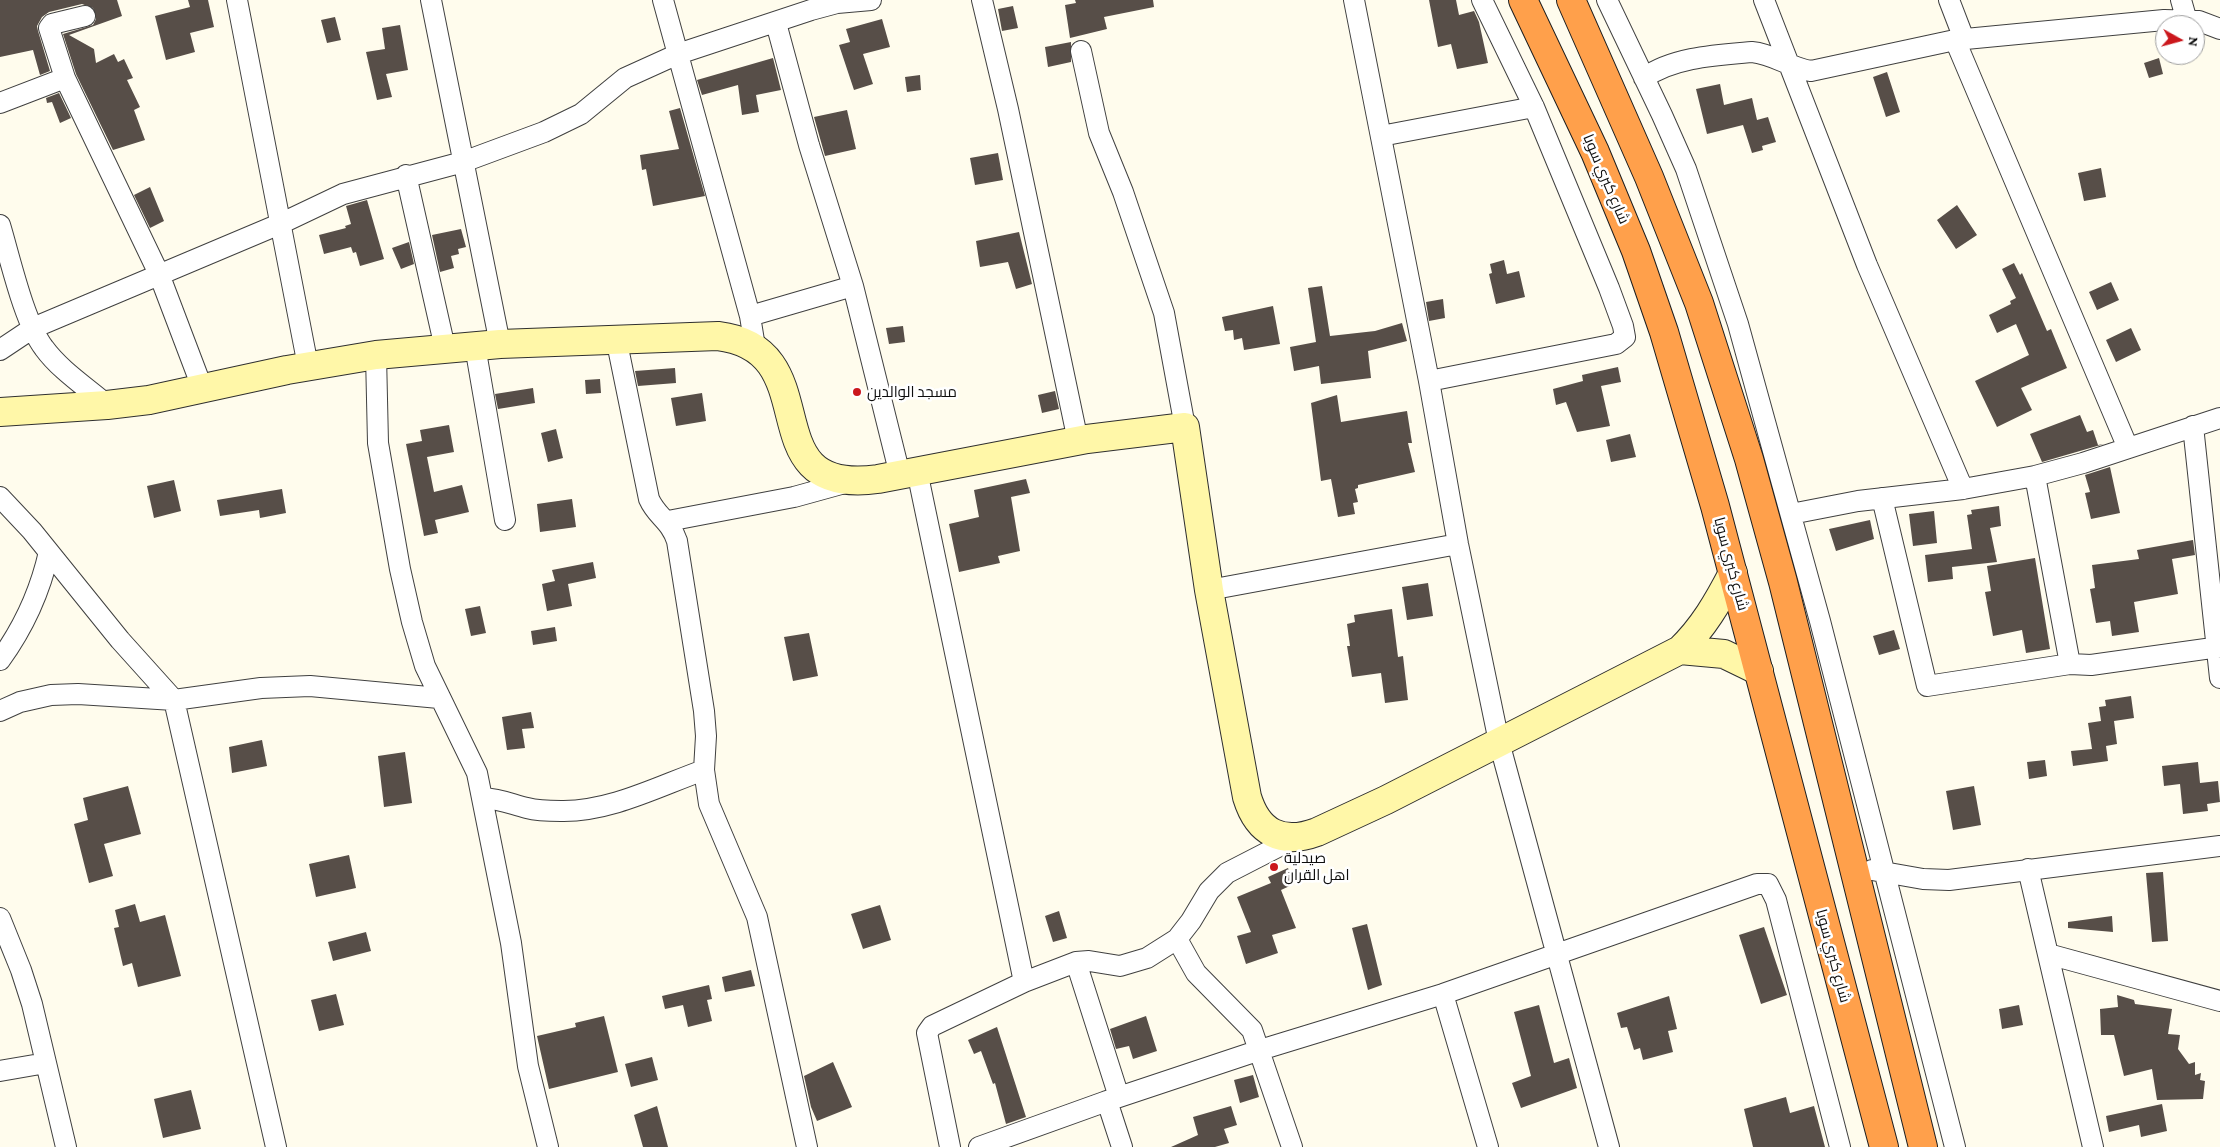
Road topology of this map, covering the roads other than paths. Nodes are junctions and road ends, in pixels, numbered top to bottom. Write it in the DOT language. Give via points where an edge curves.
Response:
graph roads {
  1 [pos="237,0"];
  2 [pos="431,0"];
  3 [pos="664,0"];
  4 [pos="868,0"];
  5 [pos="982,0"];
  6 [pos="1354,0"];
  7 [pos="1482,0"];
  8 [pos="1523,0"];
  9 [pos="1571,0"];
  10 [pos="1607,0"];
  11 [pos="1619,0"];
  12 [pos="1764,0"];
  13 [pos="1949,0"];
  14 [pos="2181,0"];
  15 [pos="2185,15"];
  16 [pos="85,16"];
  17 [pos="2155,21"];
  18 [pos="776,22"];
  19 [pos="1959,40"];
  20 [pos="1081,51"];
  21 [pos="678,54"];
  22 [pos="1791,66"];
  23 [pos="1602,68"];
  24 [pos="1648,75"];
  25 [pos="65,78"];
  26 [pos="1564,85"];
  27 [pos="0,103"];
  28 [pos="1534,107"];
  29 [pos="1381,136"];
  30 [pos="463,162"];
  31 [pos="406,176"];
  32 [pos="282,223"];
  33 [pos="0,225"];
  34 [pos="159,274"];
  35 [pos="853,286"];
  36 [pos="750,316"];
  37 [pos="33,328"];
  38 [pos="616,338"];
  39 [pos="488,345"];
  40 [pos="755,347"];
  41 [pos="445,348"];
  42 [pos="0,350"];
  43 [pos="376,355"];
  44 [pos="308,366"];
  45 [pos="1429,381"];
  46 [pos="203,390"];
  47 [pos="107,405"];
  48 [pos="0,412"];
  49 [pos="2220,418"];
  50 [pos="2193,426"];
  51 [pos="1185,427"];
  52 [pos="1078,441"];
  53 [pos="2128,448"];
  54 [pos="908,473"];
  55 [pos="2036,476"];
  56 [pos="852,481"];
  57 [pos="1963,489"];
  58 [pos="0,497"];
  59 [pos="1882,498"];
  60 [pos="1791,514"];
  61 [pos="506,520"];
  62 [pos="668,522"];
  63 [pos="1458,544"];
  64 [pos="49,552"];
  65 [pos="1733,573"];
  66 [pos="1209,590"];
  67 [pos="2218,648"];
  68 [pos="1680,650"];
  69 [pos="0,660"];
  70 [pos="2070,664"];
  71 [pos="1759,671"];
  72 [pos="2220,678"];
  73 [pos="439,698"];
  74 [pos="174,700"];
  75 [pos="0,711"];
  76 [pos="1499,742"];
  77 [pos="704,770"];
  78 [pos="483,798"];
  79 [pos="1296,837"];
  80 [pos="2220,846"];
  81 [pos="1854,866"];
  82 [pos="2028,870"];
  83 [pos="1884,873"];
  84 [pos="0,918"];
  85 [pos="1176,939"];
  86 [pos="1556,954"];
  87 [pos="2048,954"];
  88 [pos="1076,962"];
  89 [pos="1024,982"];
  90 [pos="1443,994"];
  91 [pos="2220,1001"];
  92 [pos="1260,1050"];
  93 [pos="46,1063"];
  94 [pos="0,1072"];
  95 [pos="1113,1099"];
  96 [pos="66,1147"];
  97 [pos="276,1147"];
  98 [pos="548,1147"];
  99 [pos="807,1147"];
  100 [pos="950,1147"];
  101 [pos="979,1147"];
  102 [pos="1122,1147"];
  103 [pos="1292,1147"];
  104 [pos="1488,1147"];
  105 [pos="1609,1147"];
  106 [pos="1840,1147"];
  107 [pos="1884,1147"];
  108 [pos="1923,1147"];
  109 [pos="1956,1147"];
  110 [pos="2093,1147"];
  1 -- 32 [label="street"];
  2 -- 30 [label="street"];
  3 -- 21 [label="street"];
  4 -- 18 [label="street" via="837,3"];
  5 -- 52 [label="street"];
  6 -- 29 [label="street"];
  7 -- 28 [label="street"];
  8 -- 26 [label="highway, شارع كبري سوبا"];
  9 -- 23 [label="highway"];
  10 -- 24 [label="street"];
  11 -- 24 [label="street"];
  12 -- 22 [label="street"];
  13 -- 19 [label="street"];
  14 -- 15 [label="street"];
  16 -- 25 [label="street" via="50,26"];
  17 -- 19 [label="street"];
  18 -- 21 [label="street"];
  18 -- 35 [label="street"];
  19 -- 22 [label="street" via="1811,71"];
  19 -- 53 [label="street"];
  20 -- 51 [label="street" via="1099,133 1123,192 1164,313"];
  21 -- 30 [label="street" via="625,78 581,114 544,132"];
  21 -- 36 [label="street"];
  22 -- 24 [label="street" via="1765,53 1752,52 1694,60"];
  22 -- 57 [label="street" via="1867,265"];
  23 -- 26 [label="highway"];
  23 -- 81 [label="highway" via="1712,339 1771,536"];
  24 -- 60 [label="street" via="1714,250"];
  25 -- 27 [label="street"];
  25 -- 34 [label="street"];
  26 -- 65 [label="highway, شارع كبري سوبا" via="1595,152 1651,292 1696,436"];
  28 -- 29 [label="street"];
  28 -- 45 [label="street" via="1609,288 1625,337 1616,344"];
  29 -- 45 [label="street"];
  30 -- 31 [label="street"];
  30 -- 39 [label="street"];
  31 -- 32 [label="street" via="343,194"];
  31 -- 41 [label="street"];
  32 -- 34 [label="street"];
  32 -- 44 [label="street"];
  33 -- 37 [label="street"];
  34 -- 37 [label="street"];
  34 -- 46 [label="street"];
  35 -- 36 [label="street"];
  35 -- 54 [label="street"];
  36 -- 40 [label="street"];
  37 -- 42 [label="street"];
  37 -- 47 [label="street" via="44,349"];
  38 -- 39 [label="street"];
  38 -- 40 [label="street" via="718,336 738,339"];
  38 -- 62 [label="street" via="649,499 653,508"];
  39 -- 41 [label="street"];
  39 -- 61 [label="street"];
  40 -- 56 [label="street" via="768,358 777,373 804,456 824,474"];
  41 -- 43 [label="street"];
  43 -- 44 [label="street"];
  43 -- 73 [label="street" via="378,443 383,479 412,622"];
  44 -- 46 [label="street"];
  45 -- 63 [label="street"];
  46 -- 47 [label="street"];
  47 -- 48 [label="street"];
  49 -- 50 [label="street"];
  50 -- 53 [label="street"];
  50 -- 67 [label="street"];
  51 -- 52 [label="street"];
  51 -- 66 [label="street"];
  52 -- 54 [label="street"];
  53 -- 55 [label="street"];
  54 -- 56 [label="street"];
  54 -- 89 [label="street"];
  55 -- 57 [label="street"];
  55 -- 70 [label="street"];
  56 -- 62 [label="street" via="794,497"];
  57 -- 59 [label="street"];
  58 -- 64 [label="street"];
  59 -- 60 [label="street"];
  59 -- 70 [label="street" via="1927,686"];
  60 -- 83 [label="street"];
  62 -- 77 [label="street" via="677,541 703,702"];
  63 -- 66 [label="street"];
  63 -- 76 [label="street"];
  64 -- 69 [label="street" via="45,572 26,619"];
  64 -- 74 [label="street" via="120,640"];
  65 -- 68 [label="street" via="1709,617"];
  65 -- 71 [label="highway, شارع كبري سوبا"];
  66 -- 79 [label="street" via="1249,806 1259,822 1274,834"];
  67 -- 70 [label="street" via="2091,665"];
  67 -- 72 [label="street"];
  68 -- 71 [label="street" via="1724,654"];
  68 -- 76 [label="street"];
  71 -- 107 [label="highway, شارع كبري سوبا"];
  73 -- 74 [label="street" via="310,686 261,688"];
  73 -- 78 [label="street" via="469,753"];
  74 -- 75 [label="street" via="50,695"];
  74 -- 97 [label="street"];
  76 -- 79 [label="street" via="1386,800 1316,832"];
  76 -- 86 [label="street"];
  77 -- 78 [label="street" via="591,809 541,810"];
  77 -- 99 [label="street" via="709,804 757,917"];
  78 -- 98 [label="street" via="511,943 528,1066"];
  79 -- 85 [label="street" via="1217,881"];
  80 -- 82 [label="street"];
  81 -- 83 [label="street"];
  81 -- 108 [label="highway"];
  82 -- 83 [label="street" via="1949,880"];
  82 -- 87 [label="street"];
  83 -- 109 [label="street"];
  84 -- 93 [label="street" via="21,970"];
  85 -- 88 [label="street" via="1147,958 1129,964 1110,966 1089,961"];
  85 -- 92 [label="street" via="1196,973 1252,1030"];
  86 -- 90 [label="street"];
  86 -- 105 [label="street"];
  86 -- 106 [label="street" via="1749,886 1768,884 1776,900"];
  87 -- 91 [label="street"];
  87 -- 110 [label="street"];
  88 -- 89 [label="street"];
  88 -- 95 [label="street"];
  89 -- 100 [label="street" via="932,1026 927,1033"];
  90 -- 92 [label="street"];
  90 -- 104 [label="street"];
  92 -- 95 [label="street"];
  92 -- 103 [label="street"];
  93 -- 94 [label="street"];
  93 -- 96 [label="street"];
  95 -- 101 [label="street"];
  95 -- 102 [label="street"];
}
